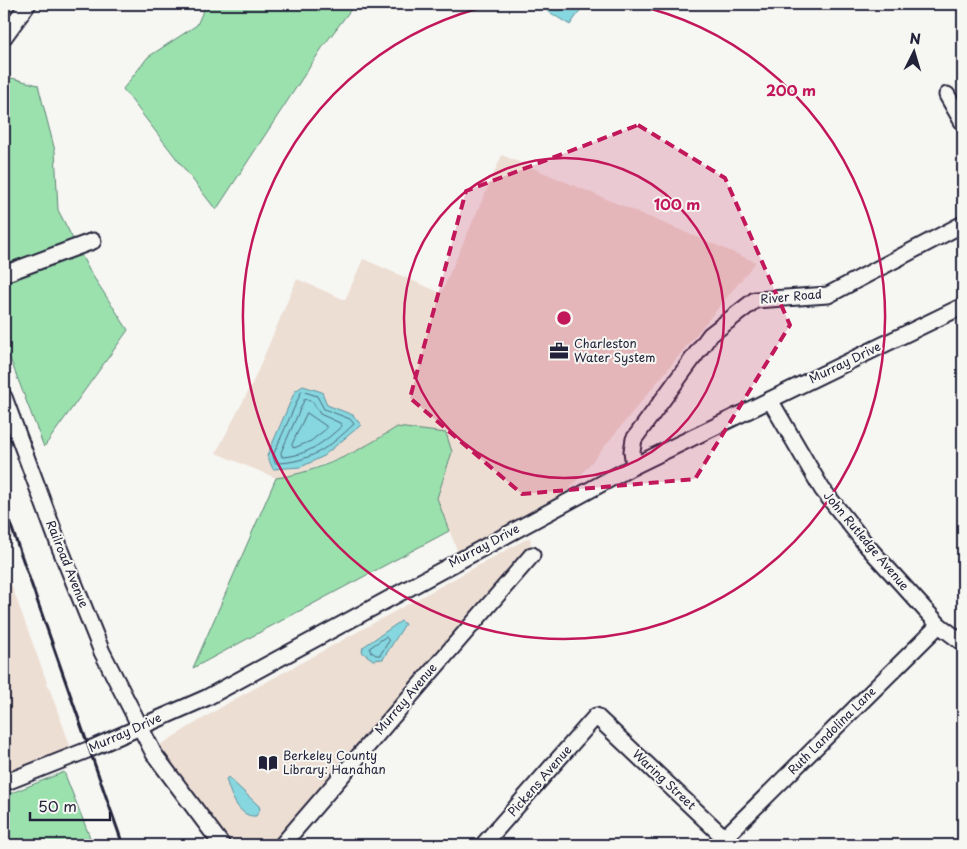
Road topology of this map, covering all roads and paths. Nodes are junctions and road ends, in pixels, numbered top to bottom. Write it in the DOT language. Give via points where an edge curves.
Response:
graph roads {
  1 [pos="28,4"];
  2 [pos="4,36"];
  3 [pos="947,95"];
  4 [pos="963,122"];
  5 [pos="963,224"];
  6 [pos="93,241"];
  7 [pos="4,274"];
  8 [pos="963,306"];
  9 [pos="4,397"];
  10 [pos="770,400"];
  11 [pos="634,466"];
  12 [pos="532,554"];
  13 [pos="939,625"];
  14 [pos="963,644"];
  15 [pos="596,716"];
  16 [pos="140,727"];
  17 [pos="4,783"];
  18 [pos="725,842"];
  19 [pos="222,845"];
  20 [pos="282,845"];
  21 [pos="483,845"];
  1 -- 2 [label="street"];
  3 -- 4 [label="street"];
  5 -- 11 [label="street, River Road" via="828,295 755,300 710,335 634,439"];
  6 -- 7 [label="street"];
  8 -- 10 [label="street, Murray Drive"];
  9 -- 16 [label="street, Railroad Avenue" via="99,644"];
  10 -- 11 [label="street, Murray Drive"];
  10 -- 13 [label="street, John Rutledge Avenue" via="822,489 868,547"];
  11 -- 16 [label="street, Murray Drive" via="206,698"];
  12 -- 20 [label="street, Murray Avenue"];
  13 -- 14 [label="street, John Rutledge Avenue"];
  13 -- 18 [label="street, Ruth Landolina Lane"];
  15 -- 18 [label="street, Waring Street"];
  15 -- 21 [label="street, Pickens Avenue"];
  16 -- 17 [label="street, Murray Drive"];
  16 -- 19 [label="street, Railroad Avenue" via="159,761"];
}
